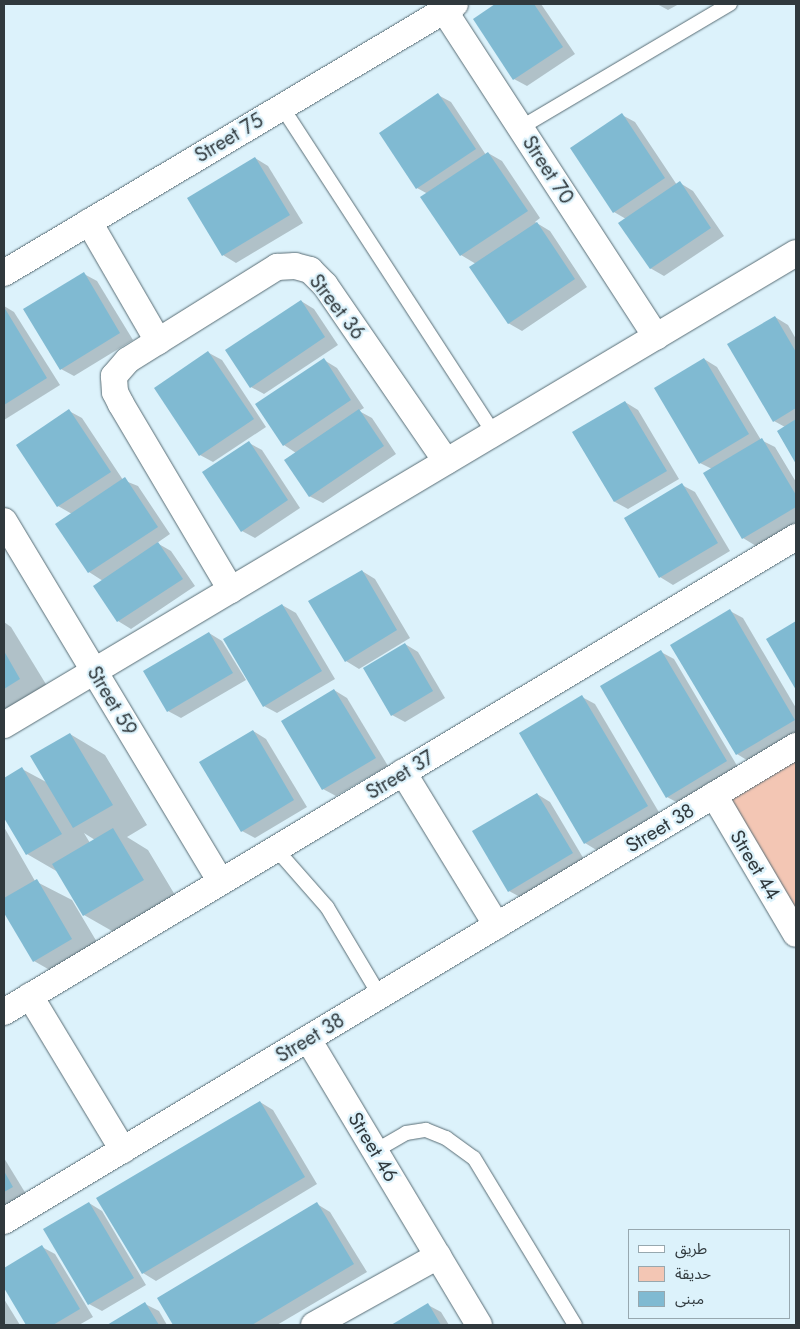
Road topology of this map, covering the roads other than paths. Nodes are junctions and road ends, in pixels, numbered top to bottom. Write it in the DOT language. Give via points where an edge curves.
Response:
graph roads {
  1 [pos="730,4"];
  2 [pos="446,6"];
  3 [pos="282,107"];
  4 [pos="520,128"];
  5 [pos="89,222"];
  6 [pos="796,255"];
  7 [pos="4,273"];
  8 [pos="656,337"];
  9 [pos="158,341"];
  10 [pos="494,433"];
  11 [pos="446,462"];
  12 [pos="4,521"];
  13 [pos="796,537"];
  14 [pos="231,590"];
  15 [pos="94,672"];
  16 [pos="4,725"];
  17 [pos="796,746"];
  18 [pos="403,772"];
  19 [pos="714,795"];
  20 [pos="276,849"];
  21 [pos="221,882"];
  22 [pos="497,926"];
  23 [pos="796,934"];
  24 [pos="30,996"];
  25 [pos="380,996"];
  26 [pos="4,1012"];
  27 [pos="308,1039"];
  28 [pos="122,1150"];
  29 [pos="375,1151"];
  30 [pos="4,1221"];
  31 [pos="438,1256"];
  32 [pos="314,1325"];
  33 [pos="479,1325"];
  34 [pos="575,1325"];
  1 -- 4 [label="lane"];
  2 -- 3 [label="street, Street 75"];
  2 -- 4 [label="street, Street 70"];
  3 -- 5 [label="street, Street 75"];
  3 -- 10 [label="lane"];
  4 -- 8 [label="street, Street 70"];
  5 -- 7 [label="street, Street 75"];
  5 -- 9 [label="street"];
  6 -- 8 [label="street"];
  8 -- 10 [label="street"];
  9 -- 11 [label="street, Street 36" via="277,267 295,266 310,270 325,285"];
  9 -- 14 [label="street, Street 36" via="128,360 114,376 115,392"];
  10 -- 11 [label="street"];
  11 -- 14 [label="street"];
  12 -- 15 [label="street, Street 59"];
  13 -- 18 [label="street, Street 37"];
  14 -- 15 [label="street"];
  15 -- 16 [label="street"];
  15 -- 21 [label="street, Street 59"];
  17 -- 19 [label="street, Street 38"];
  18 -- 20 [label="street, Street 37"];
  18 -- 22 [label="street"];
  19 -- 22 [label="street, Street 38"];
  19 -- 23 [label="street, Street 44"];
  20 -- 21 [label="street, Street 37"];
  20 -- 25 [label="lane" via="327,906"];
  21 -- 24 [label="street, Street 37"];
  22 -- 25 [label="street, Street 38"];
  24 -- 26 [label="street, Street 37"];
  24 -- 28 [label="street"];
  25 -- 27 [label="street, Street 38"];
  27 -- 28 [label="street, Street 38"];
  27 -- 29 [label="street, Street 46"];
  28 -- 30 [label="street, Street 38"];
  29 -- 31 [label="street, Street 46"];
  29 -- 34 [label="lane" via="406,1133 426,1130 446,1138 474,1158"];
  31 -- 32 [label="street"];
  31 -- 33 [label="street, Street 46"];
}
